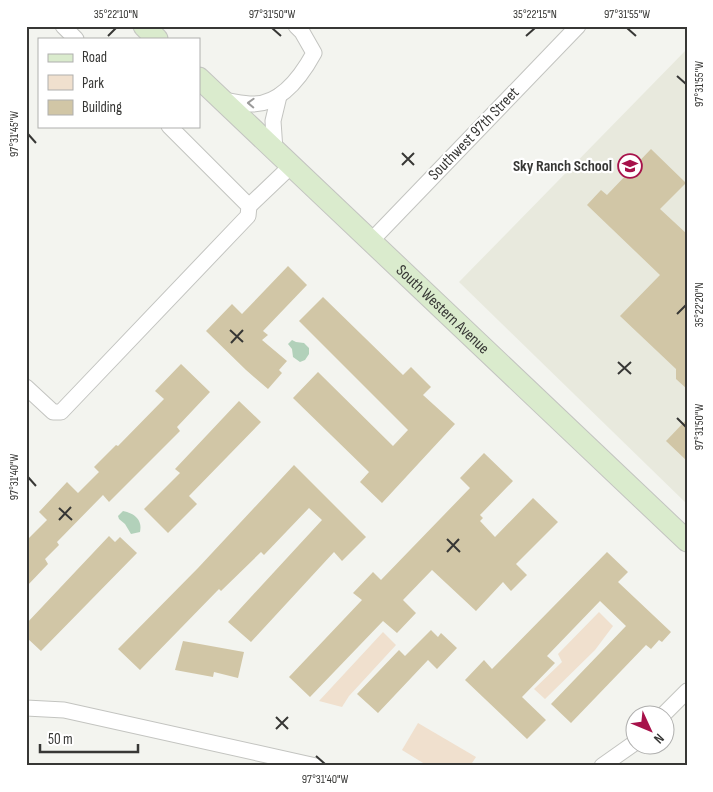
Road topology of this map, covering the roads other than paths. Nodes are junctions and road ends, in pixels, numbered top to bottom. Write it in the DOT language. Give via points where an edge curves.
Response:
graph roads {
  1 [pos="63,26"];
  2 [pos="296,26"];
  3 [pos="578,26"];
  4 [pos="75,38"];
  5 [pos="200,79"];
  6 [pos="279,96"];
  7 [pos="222,100"];
  8 [pos="171,128"];
  9 [pos="275,150"];
  10 [pos="291,166"];
  11 [pos="249,206"];
  12 [pos="371,241"];
  13 [pos="26,388"];
  14 [pos="687,541"];
  15 [pos="687,691"];
  16 [pos="674,704"];
  17 [pos="26,708"];
  18 [pos="626,749"];
  19 [pos="316,766"];
  20 [pos="602,766"];
  1 -- 4 [label="street"];
  2 -- 6 [label="street" via="314,53 304,72"];
  3 -- 12 [label="street, Southwest 97th Street"];
  5 -- 7 [label="main road, South Western Avenue"];
  6 -- 7 [label="street, one-way" via="254,104"];
  6 -- 9 [label="street" via="273,121"];
  7 -- 9 [label="main road, South Western Avenue"];
  8 -- 11 [label="street"];
  9 -- 10 [label="main road, South Western Avenue"];
  10 -- 11 [label="street"];
  10 -- 12 [label="main road, South Western Avenue"];
  11 -- 13 [label="street" via="248,216 61,412 53,412"];
  12 -- 14 [label="main road, South Western Avenue"];
  15 -- 16 [label="street"];
  17 -- 19 [label="street" via="64,710"];
  18 -- 20 [label="street"];
}
